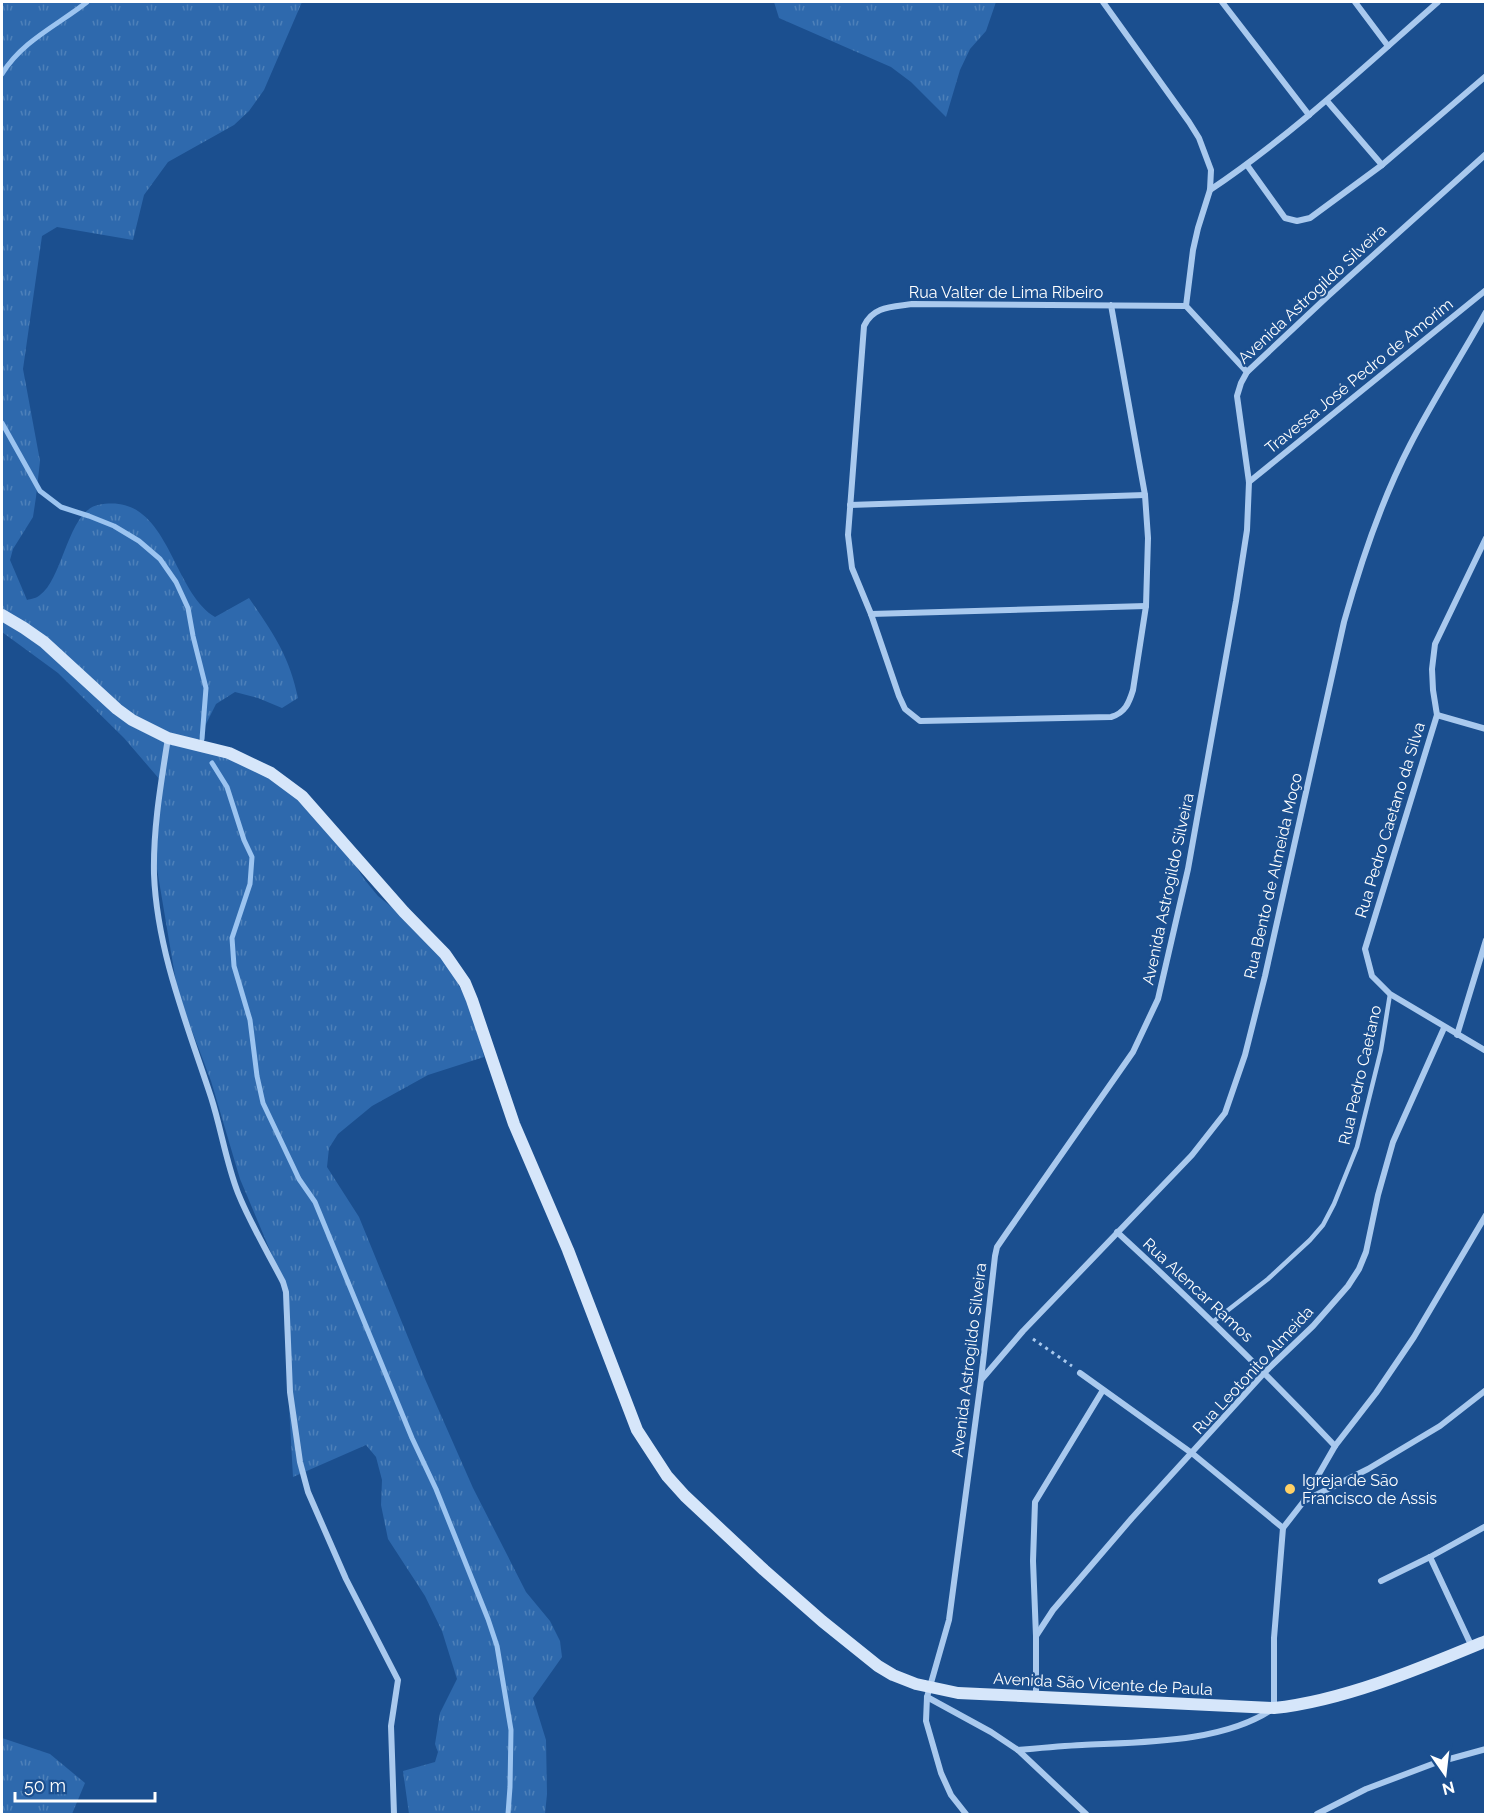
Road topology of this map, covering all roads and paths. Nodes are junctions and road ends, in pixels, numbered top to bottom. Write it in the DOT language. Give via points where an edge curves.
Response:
graph roads {
  1 [pos="1103,2"];
  2 [pos="1222,2"];
  3 [pos="1355,2"];
  4 [pos="1438,2"];
  5 [pos="1388,46"];
  6 [pos="1485,76"];
  7 [pos="1327,100"];
  8 [pos="1309,115"];
  9 [pos="1485,154"];
  10 [pos="1247,165"];
  11 [pos="1382,165"];
  12 [pos="1210,190"];
  13 [pos="1485,290"];
  14 [pos="1111,305"];
  15 [pos="1186,306"];
  16 [pos="1485,312"];
  17 [pos="1247,372"];
  18 [pos="1249,482"];
  19 [pos="1145,495"];
  20 [pos="850,505"];
  21 [pos="1485,538"];
  22 [pos="1146,606"];
  23 [pos="871,614"];
  24 [pos="2,615"];
  25 [pos="1437,716"];
  26 [pos="1485,729"];
  27 [pos="168,738"];
  28 [pos="1485,940"];
  29 [pos="1390,994"];
  30 [pos="1444,1028"];
  31 [pos="1457,1035"];
  32 [pos="1485,1051"];
  33 [pos="1485,1215"];
  34 [pos="1117,1232"];
  35 [pos="1214,1322"];
  36 [pos="1023,1331"];
  37 [pos="1265,1372"];
  38 [pos="1080,1373"];
  39 [pos="981,1380"];
  40 [pos="1103,1390"];
  41 [pos="1485,1390"];
  42 [pos="1335,1446"];
  43 [pos="1193,1454"];
  44 [pos="1304,1501"];
  45 [pos="1485,1526"];
  46 [pos="1283,1528"];
  47 [pos="1430,1557"];
  48 [pos="1381,1581"];
  49 [pos="1036,1636"];
  50 [pos="1485,1641"];
  51 [pos="1472,1647"];
  52 [pos="929,1692"];
  53 [pos="1036,1696"];
  54 [pos="1274,1708"];
  55 [pos="1485,1749"];
  56 [pos="1018,1750"];
  57 [pos="394,1815"];
  58 [pos="966,1815"];
  59 [pos="1086,1815"];
  60 [pos="1317,1815"];
  1 -- 12 [label="street" via="1199,138 1211,170"];
  2 -- 8 [label="street"];
  3 -- 5 [label="street"];
  4 -- 5 [label="street"];
  5 -- 7 [label="street"];
  6 -- 11 [label="street"];
  7 -- 8 [label="street"];
  7 -- 11 [label="street"];
  8 -- 10 [label="street"];
  9 -- 17 [label="street, Avenida Astrogildo Silveira"];
  10 -- 11 [label="street" via="1286,218 1297,221 1310,218"];
  10 -- 12 [label="street"];
  12 -- 15 [label="street" via="1198,228"];
  13 -- 18 [label="street, Travessa José Pedro de Amorim"];
  14 -- 15 [label="street"];
  14 -- 19 [label="street, Rua Valter de Lima Ribeiro"];
  14 -- 20 [label="street, Rua Valter de Lima Ribeiro" via="912,304 875,311 864,326"];
  15 -- 17 [label="street"];
  16 -- 34 [label="street, Rua Bento de Almeida Moço" via="1396,474 1356,577 1262,987 1226,1113 1192,1155"];
  17 -- 18 [label="street, Avenida Astrogildo Silveira" via="1237,396"];
  18 -- 39 [label="street, Avenida Astrogildo Silveira" via="1247,530 1232,624 1188,869 1158,999 1133,1052 997,1247"];
  19 -- 20 [label="street"];
  19 -- 22 [label="street, Rua Valter de Lima Ribeiro"];
  20 -- 23 [label="street, Rua Valter de Lima Ribeiro" via="852,568"];
  21 -- 25 [label="street, Rua Pedro Caetano da Silva" via="1435,644 1432,669"];
  22 -- 23 [label="street"];
  22 -- 23 [label="street, Rua Valter de Lima Ribeiro" via="1133,690 1125,708 1111,717 920,721 905,709 899,696"];
  24 -- 27 [label="street, Avenida São Vicente de Paula" via="44,642 117,709"];
  25 -- 26 [label="street"];
  25 -- 29 [label="street, Rua Pedro Caetano da Silva" via="1365,949 1372,976"];
  27 -- 52 [label="street, Avenida São Vicente de Paula" via="229,753 271,772 302,796 445,954 469,992 514,1124 568,1250 637,1430 651,1453 704,1516 822,1621 878,1666"];
  27 -- 57 [label="street" via="156,823 154,872 159,915 178,1004 212,1098 239,1195 286,1292 290,1392 308,1492 346,1579 398,1680 390,1735"];
  28 -- 31 [label="street"];
  29 -- 30 [label="street"];
  29 -- 35 [label="lane, Rua Pedro Caetano" via="1381,1050 1357,1147 1323,1225 1268,1279"];
  30 -- 31 [label="street"];
  30 -- 37 [label="street, Rua Leotonito Almeida" via="1393,1142 1359,1269 1313,1326"];
  31 -- 32 [label="street"];
  33 -- 42 [label="street" via="1414,1337"];
  34 -- 35 [label="street, Rua Alencar Ramos"];
  34 -- 36 [label="street, Rua Bento de Almeida Moço"];
  35 -- 37 [label="street, Rua Alencar Ramos"];
  36 -- 38 [label="path"];
  36 -- 39 [label="street, Rua Bento de Almeida Moço"];
  37 -- 42 [label="street, Rua Alencar Ramos"];
  37 -- 43 [label="street, Rua Leotonito Almeida"];
  38 -- 40 [label="street"];
  39 -- 52 [label="street, Avenida Astrogildo Silveira" via="949,1620"];
  40 -- 43 [label="street"];
  40 -- 49 [label="street" via="1035,1502"];
  41 -- 44 [label="street" via="1440,1426"];
  42 -- 44 [label="street"];
  43 -- 46 [label="street"];
  43 -- 49 [label="street, Rua Leotonito Almeida" via="1080,1577"];
  44 -- 46 [label="street"];
  45 -- 47 [label="street"];
  46 -- 54 [label="street" via="1274,1638"];
  47 -- 48 [label="street"];
  47 -- 51 [label="street"];
  49 -- 53 [label="street"];
  50 -- 51 [label="street, Avenida São Vicente de Paula"];
  51 -- 54 [label="street, Avenida São Vicente de Paula" via="1326,1698"];
  52 -- 53 [label="street, Avenida São Vicente de Paula"];
  52 -- 56 [label="street"];
  52 -- 58 [label="street, Avenida Astrogildo Silveira" via="926,1721 935,1757 951,1795"];
  53 -- 54 [label="street, Avenida São Vicente de Paula"];
  54 -- 56 [label="street, Avenida São Vicente de Paula" via="1259,1719 1201,1735"];
  55 -- 60 [label="street" via="1366,1789"];
  56 -- 59 [label="street"];
}
